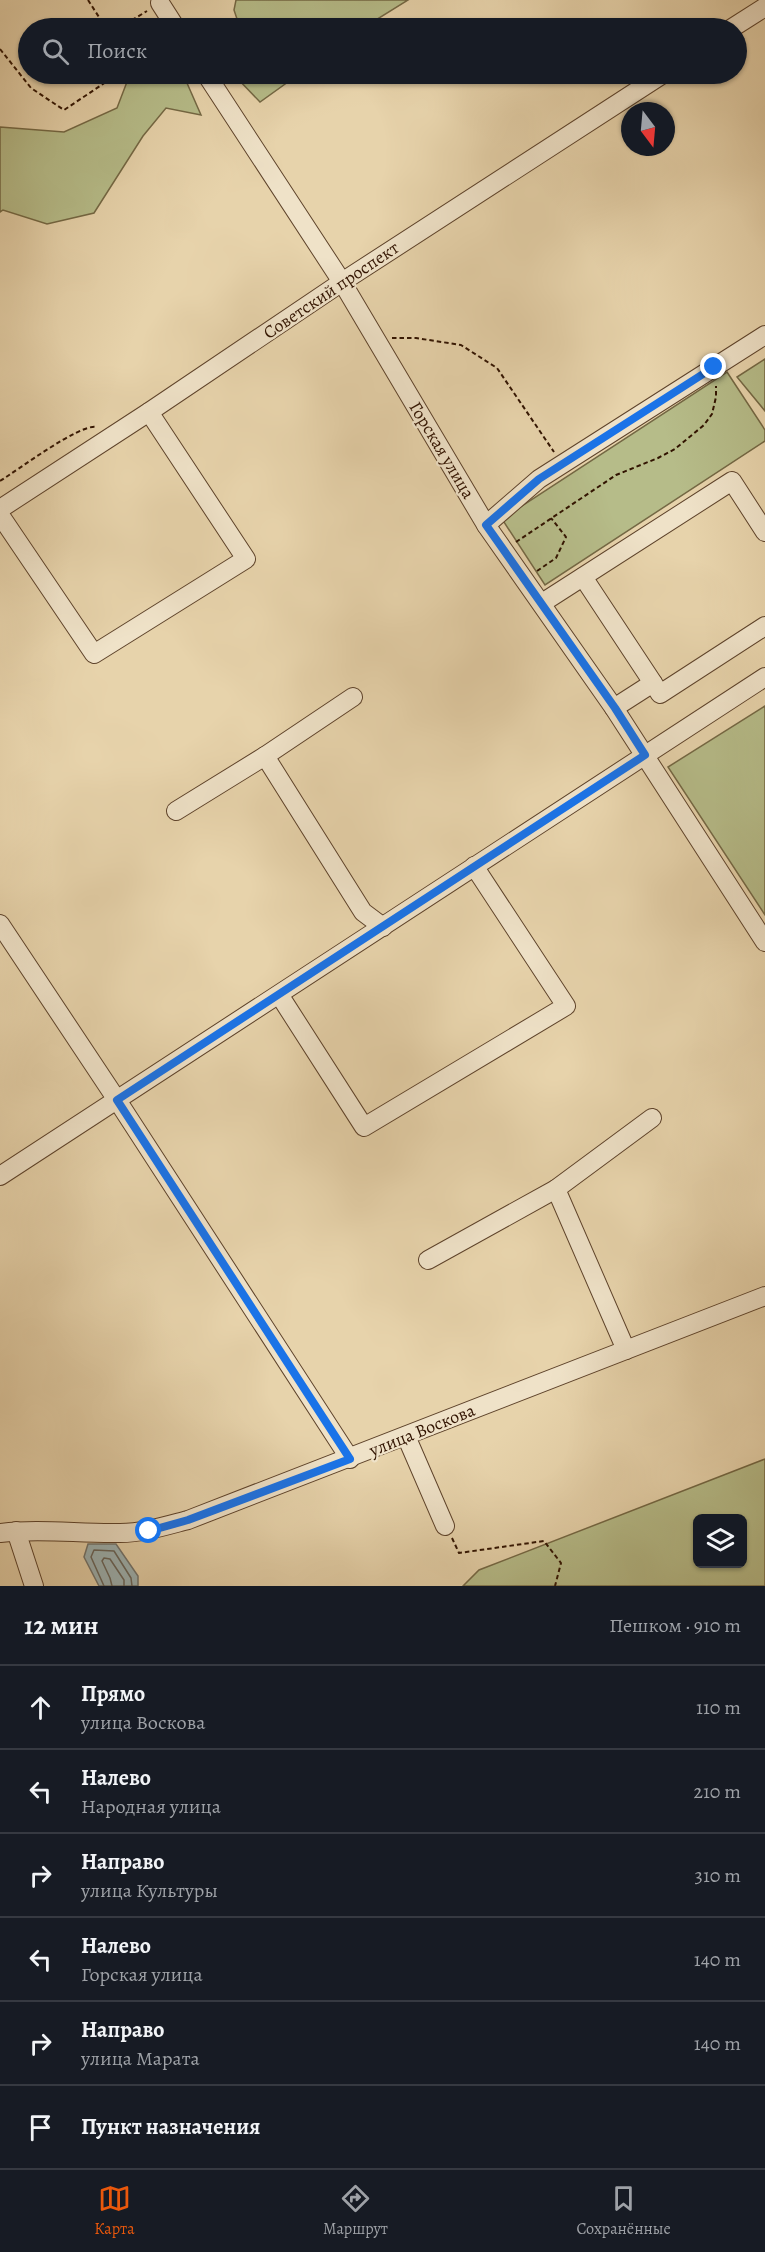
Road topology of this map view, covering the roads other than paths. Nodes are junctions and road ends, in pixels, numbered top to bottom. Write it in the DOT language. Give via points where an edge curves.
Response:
graph roads {
  1 [pos="160,3"];
  2 [pos="765,7"];
  3 [pos="170,18"];
  4 [pos="747,18"];
  5 [pos="213,84"];
  6 [pos="648,84"];
  7 [pos="342,282"];
  8 [pos="765,335"];
  9 [pos="149,412"];
  10 [pos="0,509"];
  11 [pos="0,515"];
  12 [pos="486,525"];
  13 [pos="765,532"];
  14 [pos="583,577"];
  15 [pos="542,603"];
  16 [pos="765,626"];
  17 [pos="765,677"];
  18 [pos="653,683"];
  19 [pos="353,697"];
  20 [pos="615,708"];
  21 [pos="645,755"];
  22 [pos="265,756"];
  23 [pos="176,812"];
  24 [pos="474,866"];
  25 [pos="0,924"];
  26 [pos="383,927"];
  27 [pos="765,942"];
  28 [pos="280,996"];
  29 [pos="117,1100"];
  30 [pos="652,1118"];
  31 [pos="0,1176"];
  32 [pos="556,1189"];
  33 [pos="428,1260"];
  34 [pos="765,1296"];
  35 [pos="626,1350"];
  36 [pos="406,1436"];
  37 [pos="350,1459"];
  38 [pos="445,1526"];
  39 [pos="8,1532"];
  40 [pos="34,1586"];
  1 -- 3 [label="street"];
  2 -- 4 [label="street"];
  5 -- 7 [label="street, Горская улица"];
  6 -- 7 [label="street, Советский проспект"];
  7 -- 9 [label="street, Советский проспект"];
  7 -- 12 [label="street, Горская улица"];
  8 -- 12 [label="street" via="539,479"];
  9 -- 10 [label="street, Советский проспект"];
  9 -- 11 [label="street" via="246,559 94,654"];
  12 -- 15 [label="street, Горская улица"];
  13 -- 14 [label="street" via="732,481"];
  14 -- 15 [label="street"];
  14 -- 18 [label="street"];
  15 -- 20 [label="street, Горская улица"];
  16 -- 18 [label="street" via="660,694"];
  17 -- 21 [label="street"];
  18 -- 20 [label="street"];
  19 -- 22 [label="street"];
  20 -- 21 [label="street, Горская улица"];
  21 -- 24 [label="street"];
  21 -- 27 [label="street, Горская улица"];
  22 -- 23 [label="street"];
  22 -- 26 [label="street" via="363,912"];
  24 -- 26 [label="street"];
  24 -- 28 [label="street" via="566,1006 364,1127"];
  25 -- 29 [label="street"];
  26 -- 28 [label="street"];
  28 -- 29 [label="street"];
  29 -- 31 [label="street"];
  29 -- 37 [label="street"];
  30 -- 32 [label="street"];
  32 -- 33 [label="street"];
  32 -- 35 [label="street"];
  34 -- 35 [label="street, улица Воскова"];
  35 -- 36 [label="street, улица Воскова"];
  36 -- 37 [label="street, улица Воскова"];
  36 -- 38 [label="street"];
  37 -- 39 [label="street, улица Воскова" via="149,1531"];
  39 -- 40 [label="street"];
}
